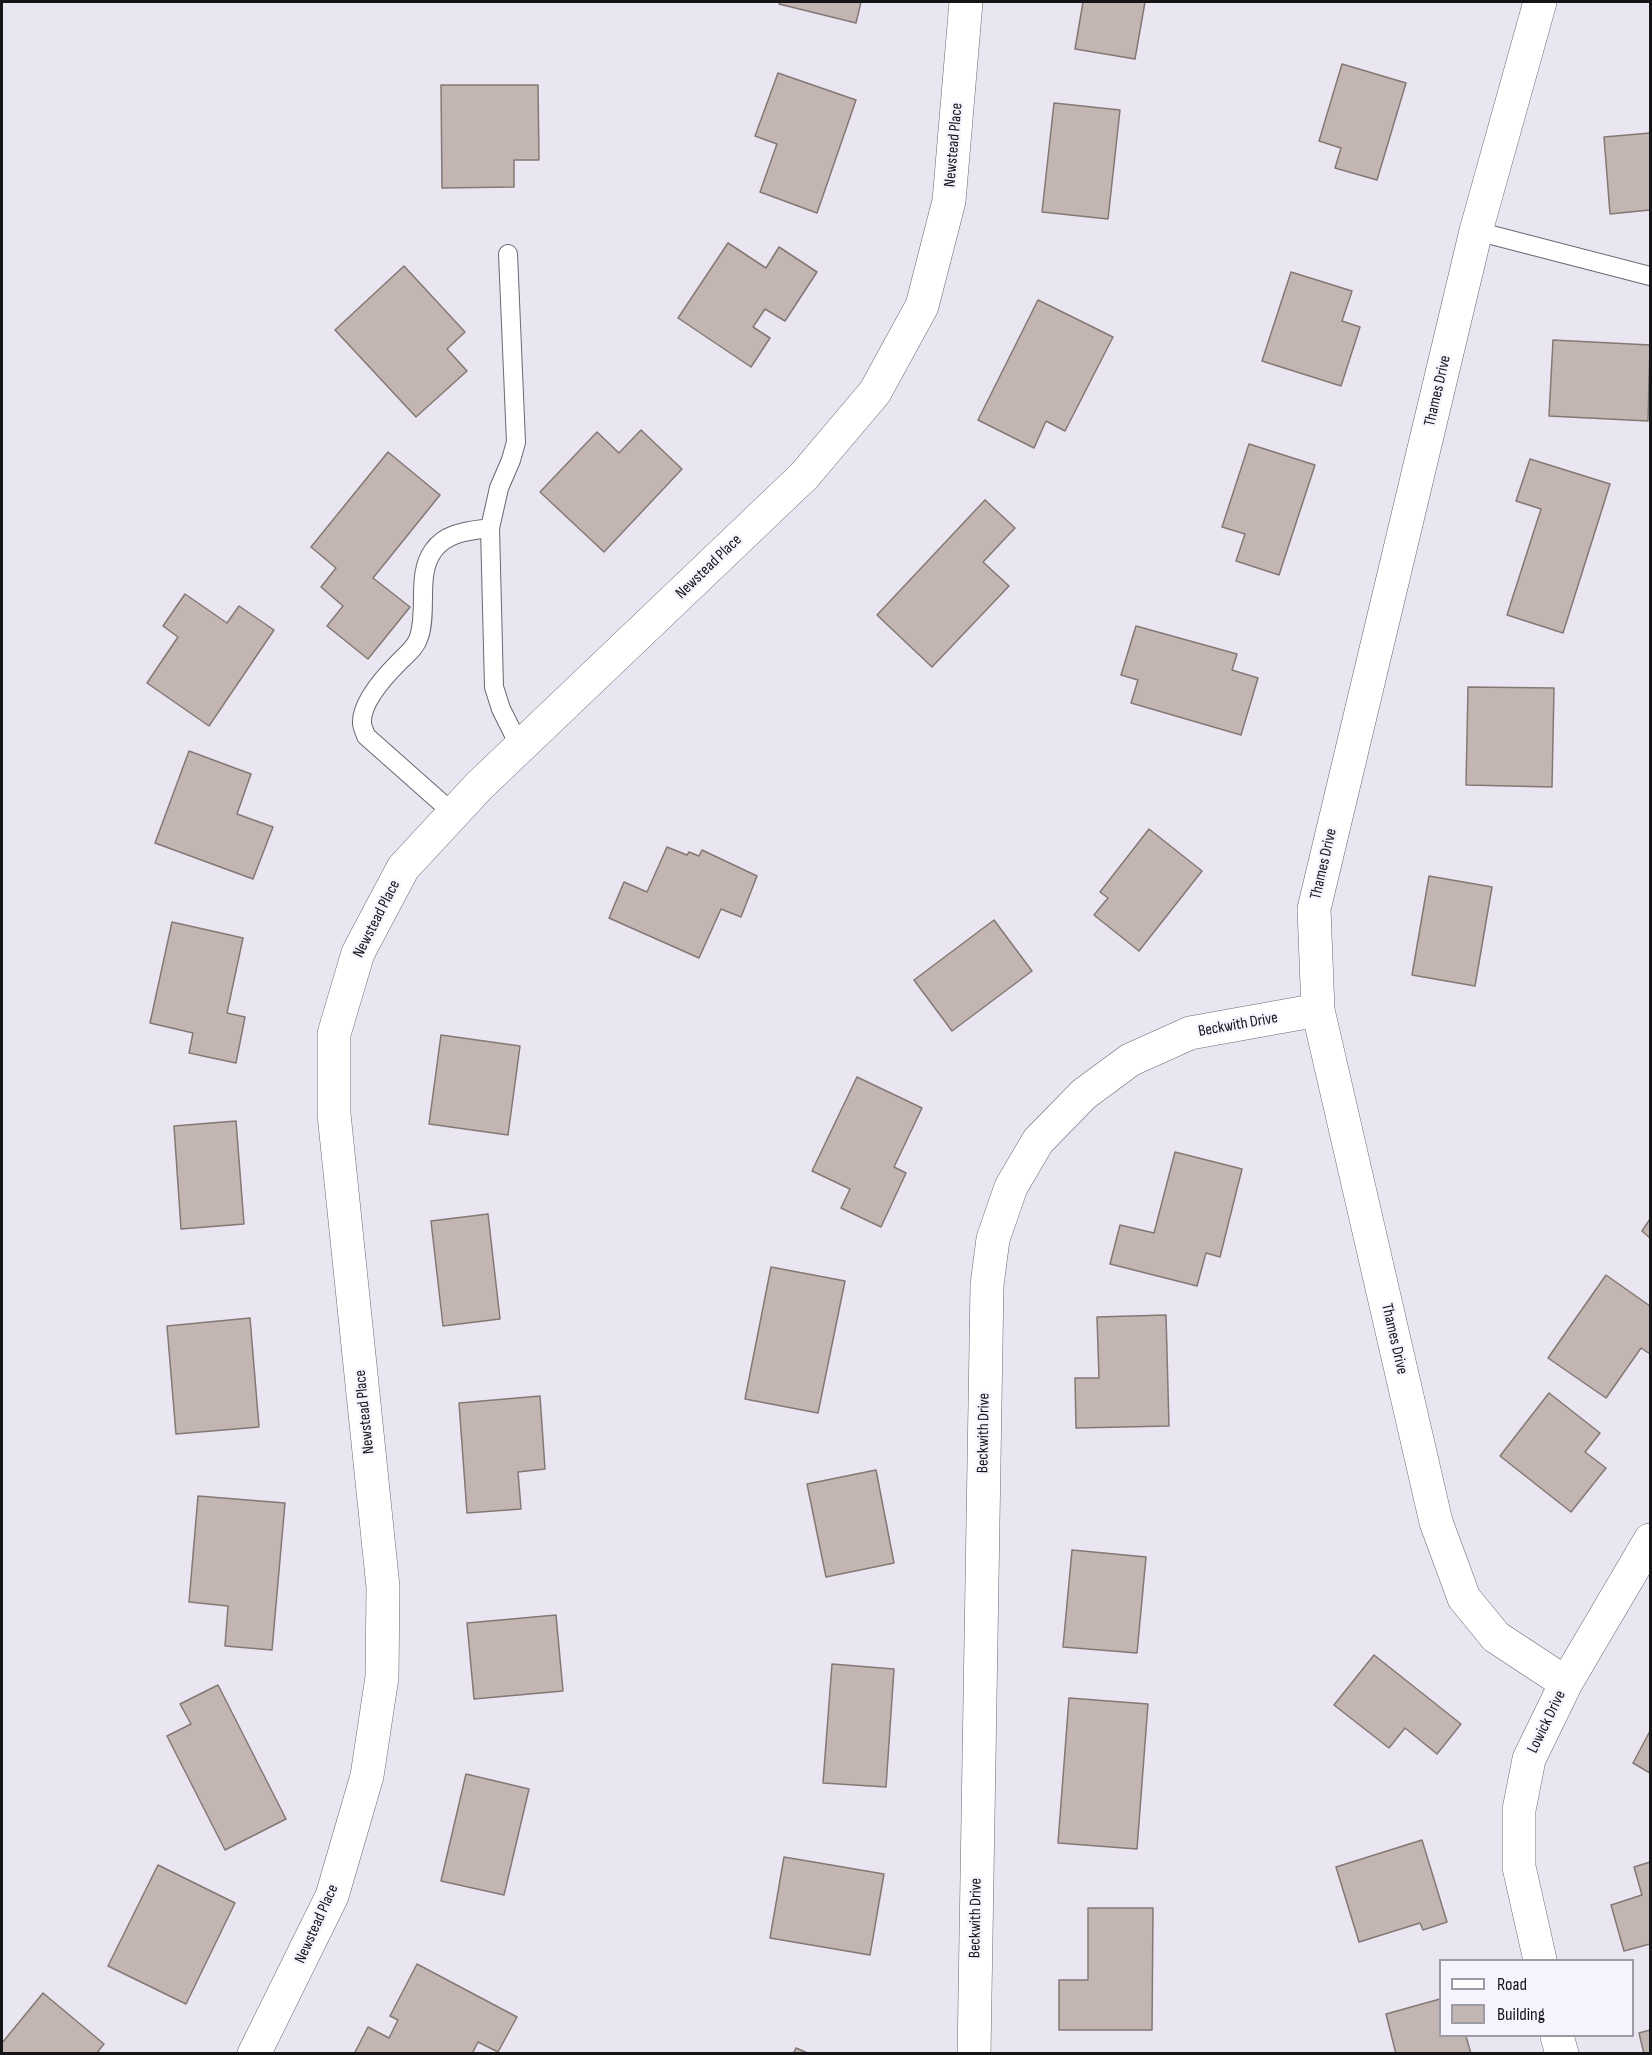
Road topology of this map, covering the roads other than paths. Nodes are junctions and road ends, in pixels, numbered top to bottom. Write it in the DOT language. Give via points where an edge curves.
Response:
graph roads {
  1 [pos="966,2"];
  2 [pos="1540,2"];
  3 [pos="1476,231"];
  4 [pos="508,254"];
  5 [pos="1650,276"];
  6 [pos="490,528"];
  7 [pos="520,747"];
  8 [pos="454,814"];
  9 [pos="1318,1010"];
  10 [pos="1650,1540"];
  11 [pos="1566,1683"];
  12 [pos="1540,1959"];
  13 [pos="1557,2037"];
  14 [pos="254,2054"];
  15 [pos="974,2054"];
  16 [pos="1562,2054"];
  1 -- 7 [label="street, Newstead Place" via="949,201 922,306 875,392 804,476"];
  2 -- 3 [label="street, Thames Drive"];
  3 -- 5 [label="lane"];
  3 -- 9 [label="street, Thames Drive" via="1314,909"];
  4 -- 6 [label="lane" via="516,442"];
  6 -- 7 [label="lane" via="494,687"];
  6 -- 8 [label="lane" via="455,533 432,551 426,569 420,636 383,678 368,701 362,722 366,736"];
  7 -- 8 [label="street, Newstead Place"];
  8 -- 14 [label="street, Newstead Place" via="398,877 358,953 334,1034 334,1114 383,1587 382,1677 367,1776 332,1896"];
  9 -- 11 [label="street, Thames Drive" via="1436,1522 1464,1598 1496,1637"];
  9 -- 15 [label="street, Beckwith Drive" via="1190,1033 1130,1060 1084,1094 1038,1141 1011,1187 993,1239 986,1297"];
  10 -- 11 [label="street, Lowick Drive"];
  11 -- 12 [label="street, Lowick Drive" via="1529,1759 1519,1810 1519,1867"];
  13 -- 16 [label="street"];
}
